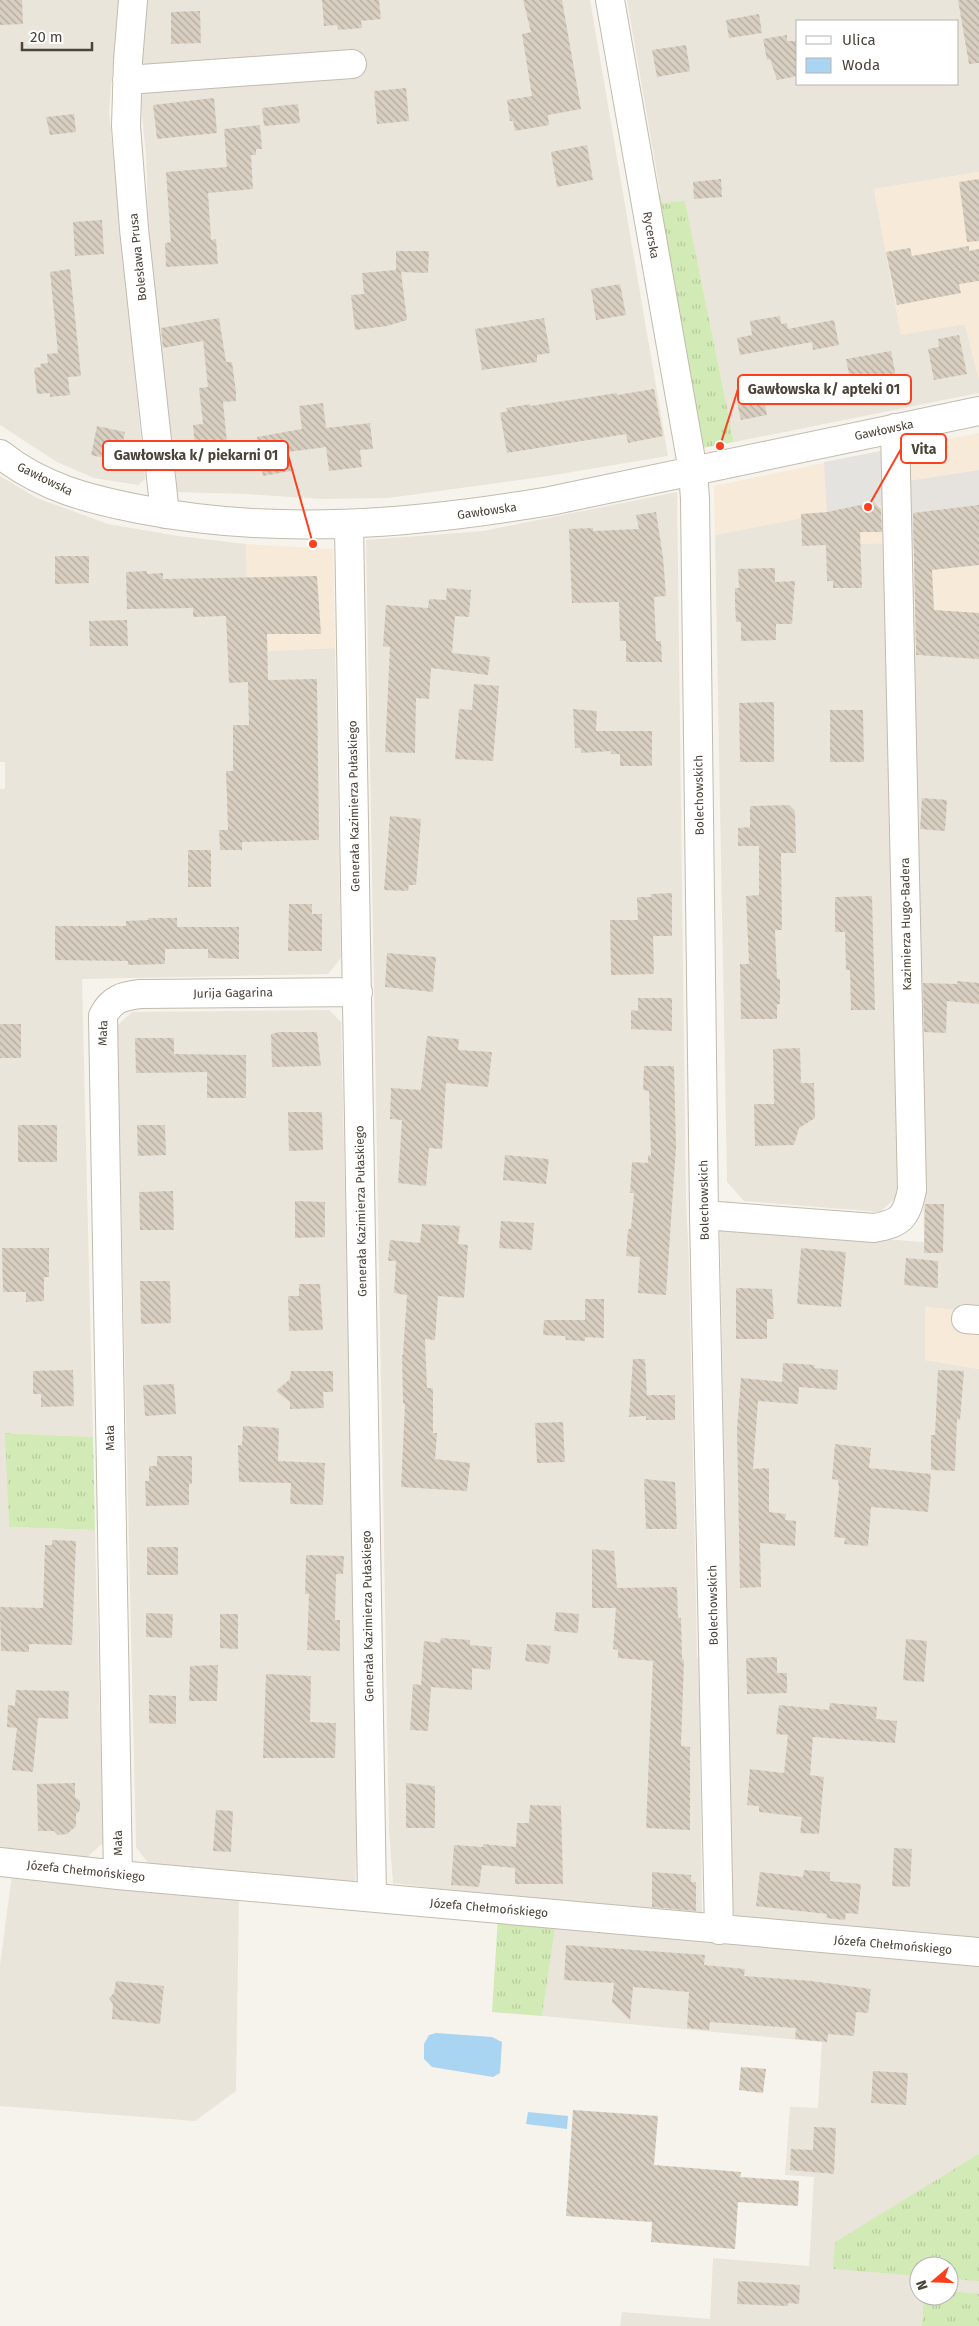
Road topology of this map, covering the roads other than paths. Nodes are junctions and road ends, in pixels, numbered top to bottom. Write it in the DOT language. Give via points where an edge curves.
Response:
graph roads {
  1 [pos="133,0"];
  2 [pos="610,0"];
  3 [pos="352,64"];
  4 [pos="127,80"];
  5 [pos="979,411"];
  6 [pos="894,428"];
  7 [pos="0,454"];
  8 [pos="692,471"];
  9 [pos="165,514"];
  10 [pos="349,525"];
  11 [pos="358,992"];
  12 [pos="110,1003"];
  13 [pos="704,1215"];
  14 [pos="0,1862"];
  15 [pos="118,1875"];
  16 [pos="372,1897"];
  17 [pos="719,1930"];
  18 [pos="979,1952"];
  1 -- 4 [label="street, Bolesława Prusa"];
  2 -- 8 [label="street, Rycerska"];
  3 -- 4 [label="street"];
  4 -- 9 [label="street, Bolesława Prusa" via="126,126 134,229"];
  5 -- 6 [label="street, Gawłowska"];
  6 -- 8 [label="street, Gawłowska"];
  6 -- 13 [label="street, Kazimierza Hugo-Badera" via="912,1190 908,1209 891,1225 874,1228"];
  7 -- 9 [label="street, Gawłowska" via="32,476 71,494"];
  8 -- 10 [label="street, Gawłowska" via="479,513"];
  8 -- 13 [label="street, Bolechowskich" via="696,536"];
  9 -- 10 [label="street, Gawłowska" via="218,521"];
  10 -- 11 [label="street, Generała Kazimierza Pułaskiego"];
  11 -- 12 [label="street, Jurija Gagarina" via="140,994"];
  11 -- 16 [label="street, Generała Kazimierza Pułaskiego"];
  12 -- 15 [label="street, Mała" via="103,1016 102,1027"];
  13 -- 17 [label="street, Bolechowskich"];
  14 -- 15 [label="street, Józefa Chełmońskiego"];
  15 -- 16 [label="street, Józefa Chełmońskiego"];
  16 -- 17 [label="street, Józefa Chełmońskiego"];
  17 -- 18 [label="street, Józefa Chełmońskiego"];
}
